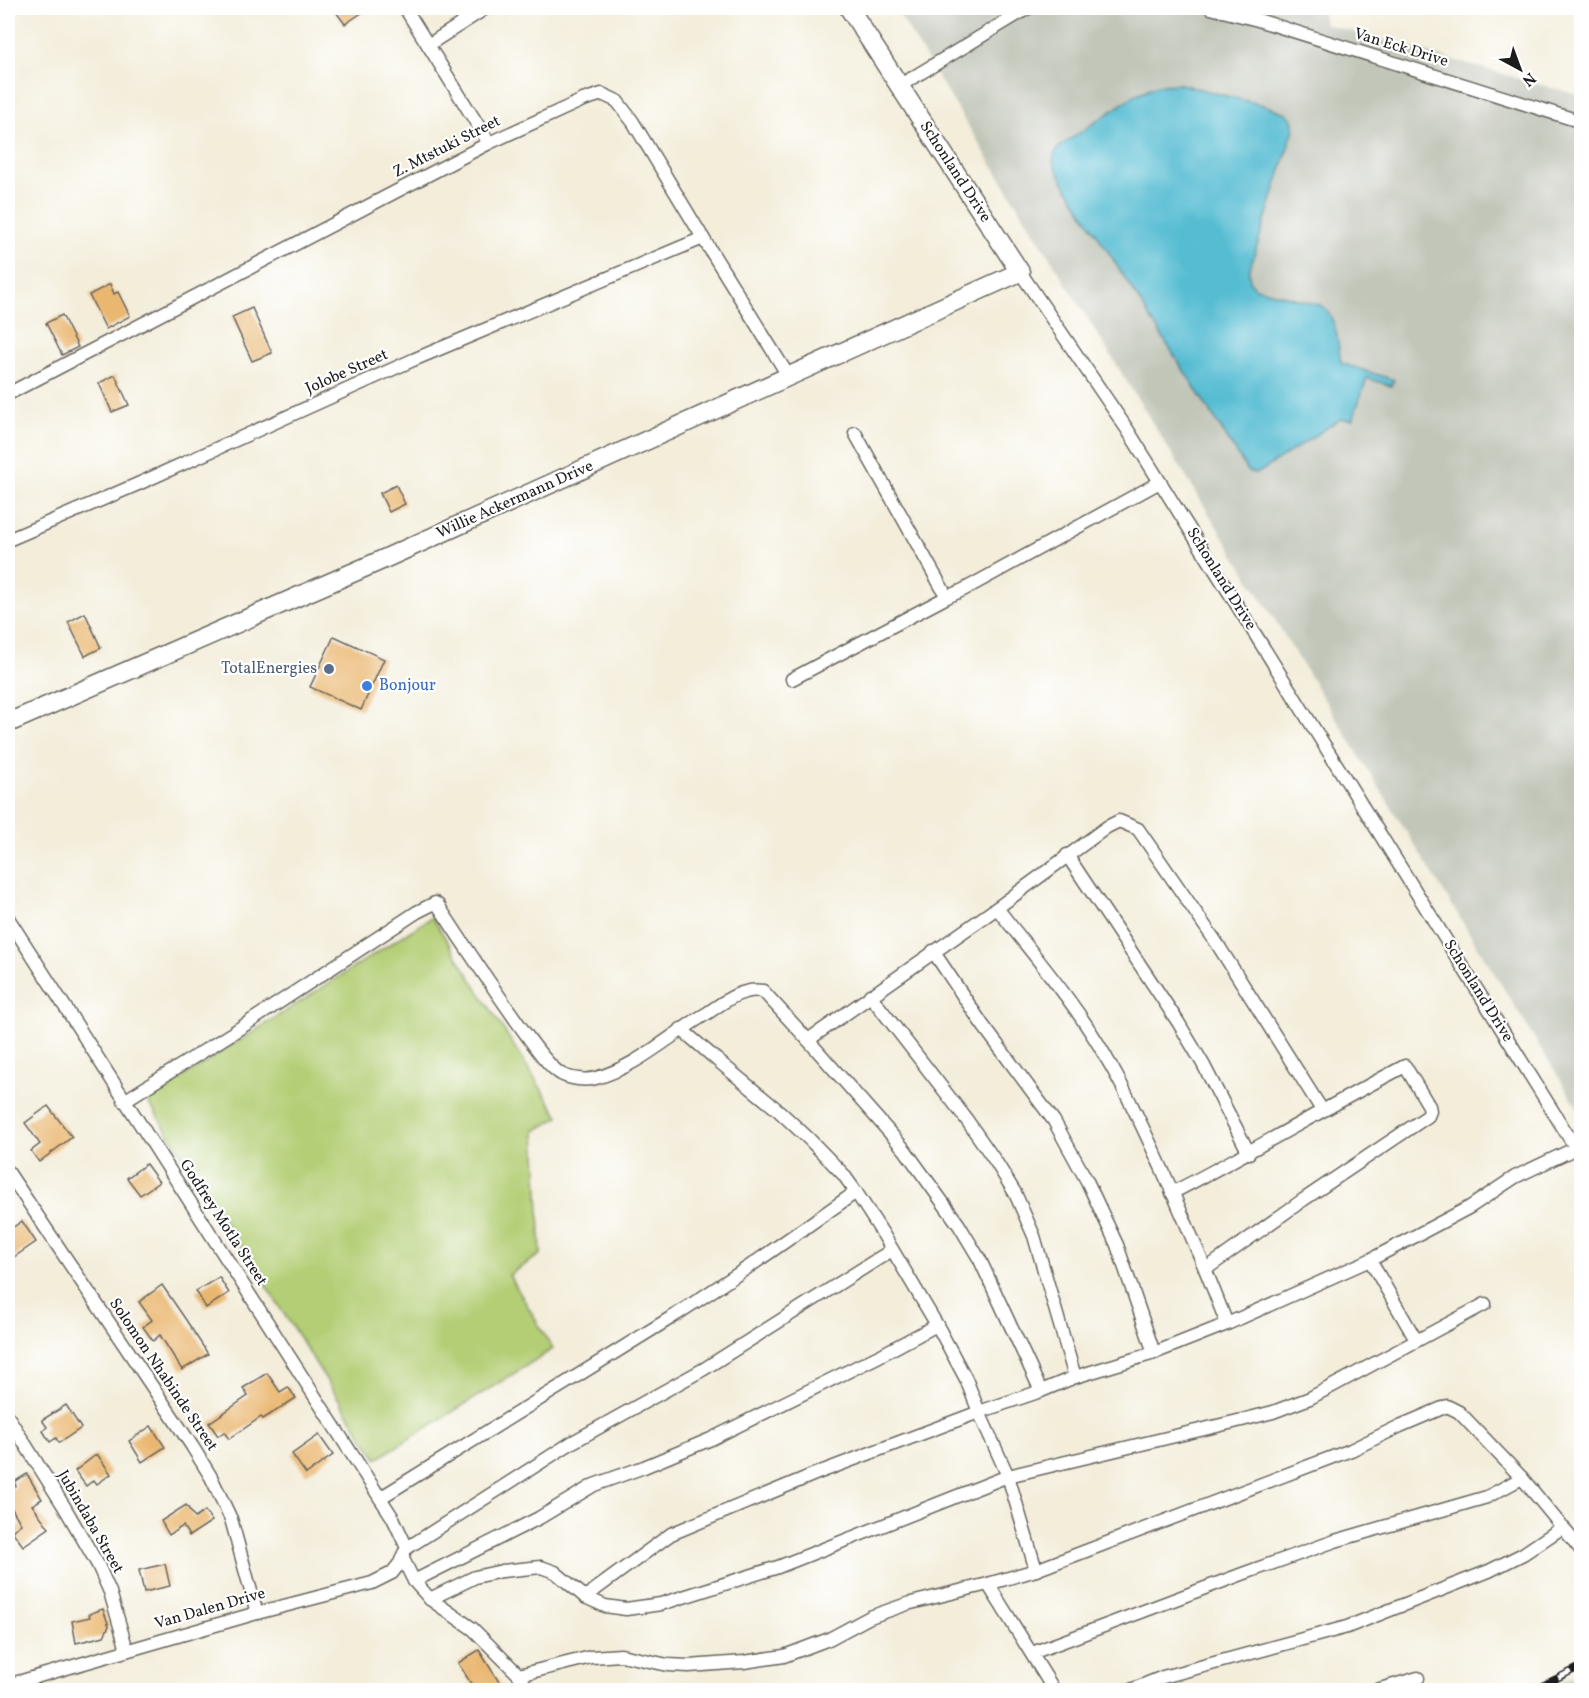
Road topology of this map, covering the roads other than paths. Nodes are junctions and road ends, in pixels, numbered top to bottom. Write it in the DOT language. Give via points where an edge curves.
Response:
graph roads {
  1 [pos="405,8"];
  2 [pos="486,8"];
  3 [pos="849,8"];
  4 [pos="1028,8"];
  5 [pos="1211,8"];
  6 [pos="428,45"];
  7 [pos="899,86"];
  8 [pos="1581,122"];
  9 [pos="489,143"];
  10 [pos="703,238"];
  11 [pos="1020,272"];
  12 [pos="789,376"];
  13 [pos="8,394"];
  14 [pos="855,433"];
  15 [pos="1160,482"];
  16 [pos="8,540"];
  17 [pos="947,597"];
  18 [pos="792,679"];
  19 [pos="8,723"];
  20 [pos="1067,855"];
  21 [pos="997,908"];
  22 [pos="8,918"];
  23 [pos="933,951"];
  24 [pos="870,995"];
  25 [pos="681,1029"];
  26 [pos="808,1040"];
  27 [pos="124,1101"];
  28 [pos="1322,1110"];
  29 [pos="1249,1153"];
  30 [pos="1578,1153"];
  31 [pos="8,1172"];
  32 [pos="856,1192"];
  33 [pos="1172,1193"];
  34 [pos="892,1250"];
  35 [pos="1370,1260"];
  36 [pos="1206,1269"];
  37 [pos="1485,1305"];
  38 [pos="937,1324"];
  39 [pos="1227,1324"];
  40 [pos="1416,1340"];
  41 [pos="1154,1353"];
  42 [pos="1075,1377"];
  43 [pos="1041,1391"];
  44 [pos="979,1412"];
  45 [pos="8,1417"];
  46 [pos="1008,1476"];
  47 [pos="1522,1478"];
  48 [pos="380,1498"];
  49 [pos="1563,1527"];
  50 [pos="1581,1551"];
  51 [pos="405,1553"];
  52 [pos="1036,1570"];
  53 [pos="414,1581"];
  54 [pos="988,1584"];
  55 [pos="585,1597"];
  56 [pos="430,1599"];
  57 [pos="257,1613"];
  58 [pos="127,1650"];
  59 [pos="1032,1653"];
  60 [pos="519,1676"];
  61 [pos="1418,1678"];
  62 [pos="8,1685"];
  63 [pos="528,1690"];
  64 [pos="1054,1690"];
  65 [pos="1131,1690"];
  66 [pos="1377,1690"];
  1 -- 6 [label="street"];
  2 -- 6 [label="street"];
  3 -- 7 [label="street, Schonland Drive"];
  4 -- 7 [label="street"];
  5 -- 8 [label="street, Van Eck Drive"];
  6 -- 9 [label="street"];
  7 -- 11 [label="street, Schonland Drive"];
  9 -- 10 [label="street, Z. Mtstuki Street" via="583,100 602,94 617,100"];
  9 -- 13 [label="street, Z. Mtstuki Street"];
  10 -- 12 [label="street, Z. Mtstuki Street"];
  10 -- 16 [label="street, Jolobe Street" via="413,360"];
  11 -- 12 [label="street, Willie Ackermann Drive"];
  11 -- 15 [label="street, Schonland Drive"];
  12 -- 19 [label="street, Willie Ackermann Drive"];
  14 -- 17 [label="street"];
  15 -- 17 [label="street"];
  15 -- 30 [label="street, Schonland Drive"];
  17 -- 18 [label="street"];
  20 -- 21 [label="street"];
  20 -- 28 [label="street" via="1119,821 1138,829 1216,942"];
  20 -- 29 [label="street" via="1178,1022"];
  21 -- 23 [label="street"];
  21 -- 33 [label="street" via="1107,1057"];
  22 -- 27 [label="street, Godfrey Motla Street"];
  23 -- 24 [label="street"];
  23 -- 41 [label="street" via="1054,1121 1082,1171 1117,1245"];
  24 -- 26 [label="street"];
  24 -- 42 [label="street" via="964,1116 1015,1193 1034,1236"];
  25 -- 26 [label="street" via="742,992 755,990 769,996"];
  25 -- 27 [label="street" via="616,1071 594,1079 561,1074 534,1045 435,903"];
  25 -- 32 [label="street" via="802,1132"];
  26 -- 43 [label="street" via="905,1150 959,1225 980,1260"];
  27 -- 48 [label="street, Godfrey Motla Street"];
  28 -- 29 [label="street"];
  28 -- 36 [label="street" via="1405,1066 1430,1111"];
  29 -- 33 [label="street"];
  30 -- 35 [label="street" via="1515,1177 1470,1207"];
  31 -- 57 [label="street, Solomon Nhabinde Street" via="211,1478 231,1519"];
  32 -- 34 [label="street"];
  32 -- 48 [label="street" via="677,1314"];
  33 -- 36 [label="street"];
  34 -- 38 [label="street"];
  34 -- 51 [label="street, Van Dalen Drive" via="704,1369 571,1443"];
  35 -- 39 [label="street"];
  35 -- 40 [label="street"];
  36 -- 39 [label="street"];
  37 -- 40 [label="street"];
  38 -- 44 [label="street"];
  38 -- 53 [label="street" via="711,1439 594,1485 539,1518"];
  39 -- 41 [label="street"];
  40 -- 46 [label="street" via="1293,1406"];
  41 -- 42 [label="street"];
  42 -- 43 [label="street"];
  43 -- 44 [label="street"];
  44 -- 46 [label="street"];
  44 -- 55 [label="street" via="671,1534"];
  45 -- 58 [label="street, Jubindaba Street" via="98,1565"];
  46 -- 52 [label="street"];
  46 -- 55 [label="street" via="778,1567 661,1604 626,1609 605,1606"];
  47 -- 49 [label="street"];
  47 -- 52 [label="street" via="1459,1412 1443,1406 1351,1450"];
  47 -- 59 [label="street" via="1487,1497 1312,1549"];
  48 -- 51 [label="street, Godfrey Motla Street" via="393,1518"];
  49 -- 50 [label="street"];
  49 -- 65 [label="street" via="1489,1571 1347,1627 1163,1677"];
  51 -- 53 [label="street, Godfrey Motla Street"];
  51 -- 57 [label="street, Van Dalen Drive" via="392,1573 372,1583"];
  52 -- 54 [label="street"];
  53 -- 56 [label="street, Godfrey Motla Street"];
  54 -- 59 [label="street"];
  54 -- 60 [label="street" via="879,1614 784,1656 689,1666 621,1655 591,1658"];
  55 -- 56 [label="street" via="555,1572 542,1567 475,1577"];
  56 -- 60 [label="street, Godfrey Motla Street" via="473,1629"];
  57 -- 58 [label="street, Van Dalen Drive"];
  58 -- 62 [label="street, Van Dalen Drive"];
  59 -- 64 [label="street"];
  60 -- 63 [label="street, Godfrey Motla Street"];
  61 -- 66 [label="street"];
}
